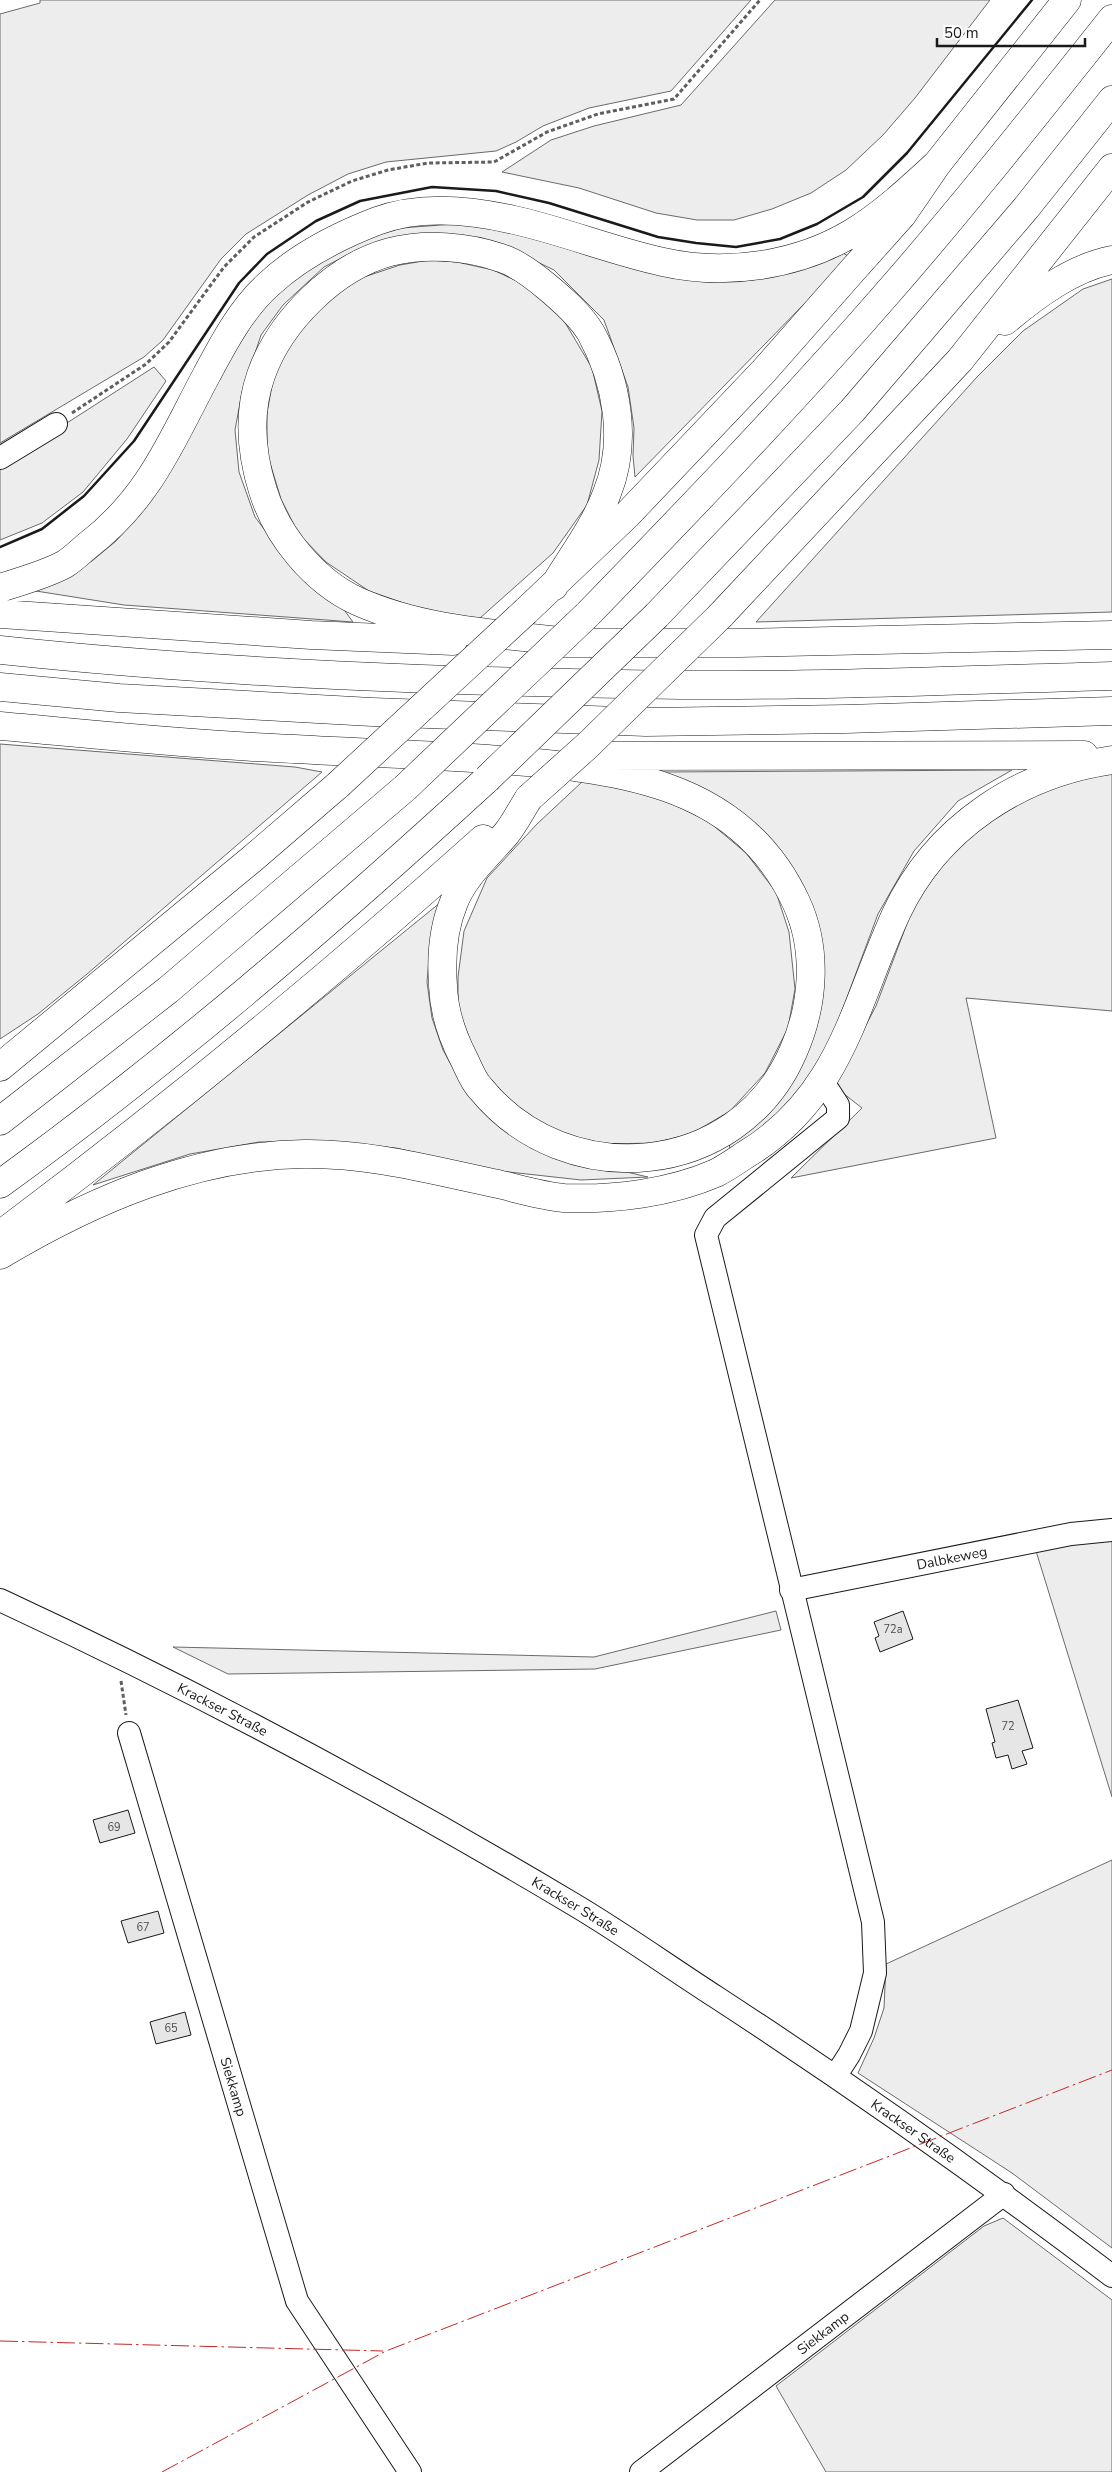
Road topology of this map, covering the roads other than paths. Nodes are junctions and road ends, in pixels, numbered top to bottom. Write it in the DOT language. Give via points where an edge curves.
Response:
graph roads {
  1 [pos="1067,0"];
  2 [pos="1112,19"];
  3 [pos="1112,100"];
  4 [pos="937,164"];
  5 [pos="1112,168"];
  6 [pos="1112,260"];
  7 [pos="960,360"];
  8 [pos="56,424"];
  9 [pos="0,458"];
  10 [pos="554,586"];
  11 [pos="0,588"];
  12 [pos="0,614"];
  13 [pos="1112,635"];
  14 [pos="578,643"];
  15 [pos="0,650"];
  16 [pos="1112,676"];
  17 [pos="0,687"];
  18 [pos="1112,712"];
  19 [pos="0,726"];
  20 [pos="1112,755"];
  21 [pos="465,758"];
  22 [pos="1112,760"];
  23 [pos="529,798"];
  24 [pos="41,1032"];
  25 [pos="0,1054"];
  26 [pos="0,1067"];
  27 [pos="823,1082"];
  28 [pos="0,1121"];
  29 [pos="0,1184"];
  30 [pos="0,1235"];
  31 [pos="0,1255"];
  32 [pos="1112,1530"];
  33 [pos="791,1590"];
  34 [pos="0,1600"];
  35 [pos="129,1732"];
  36 [pos="836,2075"];
  37 [pos="1004,2194"];
  38 [pos="1112,2276"];
  39 [pos="410,2472"];
  40 [pos="641,2472"];
  1 -- 4 [label="highway"];
  2 -- 28 [label="highway, bridge" via="986,177 878,304 744,452 587,615 405,788 168,990"];
  3 -- 29 [label="highway, bridge" via="1026,208 852,412 657,614 487,780 255,984"];
  4 -- 10 [label="highway" via="902,215 769,365 627,516"];
  4 -- 11 [label="highway" via="890,207 851,233 819,249 748,267 701,268 665,263 542,226 456,211 382,219 354,230 296,261 267,285 244,312 221,348 162,462 115,524 65,564"];
  5 -- 7 [label="highway"];
  6 -- 7 [label="highway" via="1069,276 1031,299"];
  7 -- 23 [label="highway, bridge" via="720,615 608,726"];
  8 -- 9 [label="street"];
  10 -- 14 [label="highway" via="608,493 616,460 613,387 602,354 587,326 536,277 504,258 430,246 389,253 348,271 316,294 274,345 260,376 253,410 252,442 257,471 267,504 282,532 326,582 355,600 395,616 453,628"];
  10 -- 24 [label="highway, bridge" via="338,785"];
  12 -- 14 [label="highway" via="311,635 460,642"];
  13 -- 14 [label="highway" via="767,643"];
  15 -- 16 [label="highway" via="211,667 454,679 683,685"];
  17 -- 18 [label="highway" via="119,698 362,712 646,722"];
  19 -- 21 [label="highway" via="233,746"];
  20 -- 21 [label="highway"];
  21 -- 23 [label="highway" via="575,766 629,775 671,789 709,807 742,828 768,855 789,886 803,916 810,950 811,990 803,1026 792,1056 776,1084 751,1112 716,1136 678,1152 642,1159 601,1158 565,1149 536,1136 506,1116 478,1086 454,1040 444,1004 442,966 445,935 454,900 486,854 508,831"];
  22 -- 27 [label="highway" via="1060,771 1005,795 963,824 926,865 897,912 846,1040"];
  23 -- 30 [label="highway" via="354,954 107,1155"];
  24 -- 25 [label="highway"];
  24 -- 26 [label="highway"];
  27 -- 31 [label="highway" via="798,1114 763,1145 717,1172 667,1189 562,1198 405,1164 307,1154 263,1156 219,1162 144,1185 68,1217"];
  27 -- 33 [label="street" via="838,1105 838,1118 715,1218 706,1235"];
  32 -- 33 [label="street, Dalbkeweg" via="1071,1534"];
  33 -- 36 [label="street" via="873,1922 875,1974 861,2031 850,2056"];
  34 -- 36 [label="street, Krackser Straße" via="123,1657 357,1778 576,1905"];
  35 -- 39 [label="street, Siekkamp" via="297,2301"];
  36 -- 37 [label="street, Krackser Straße"];
  37 -- 38 [label="street, Krackser Straße"];
  37 -- 40 [label="street, Siekkamp"];
}
